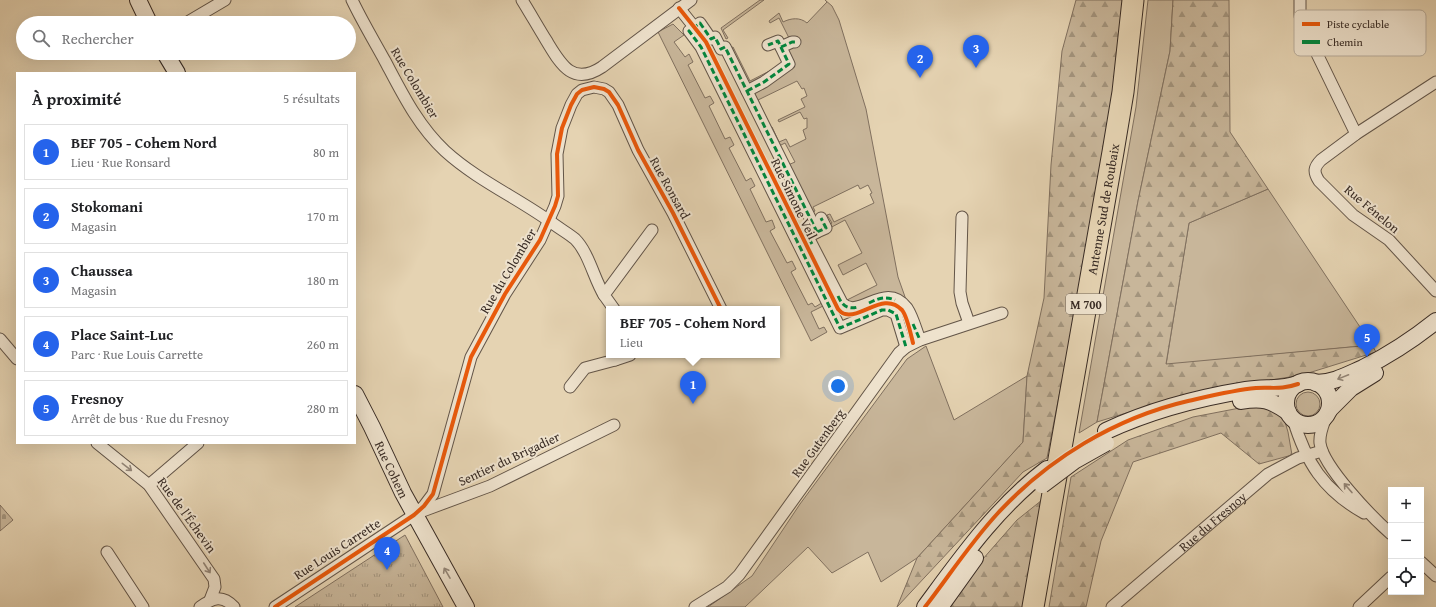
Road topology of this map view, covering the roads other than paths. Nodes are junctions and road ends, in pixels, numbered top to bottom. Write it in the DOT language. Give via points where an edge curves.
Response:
graph roads {
  1 [pos="138,0"];
  2 [pos="224,0"];
  3 [pos="352,0"];
  4 [pos="522,0"];
  5 [pos="691,0"];
  6 [pos="1133,0"];
  7 [pos="1141,0"];
  8 [pos="680,8"];
  9 [pos="146,16"];
  10 [pos="198,16"];
  11 [pos="694,27"];
  12 [pos="795,42"];
  13 [pos="768,46"];
  14 [pos="781,47"];
  15 [pos="1318,56"];
  16 [pos="169,60"];
  17 [pos="175,72"];
  18 [pos="1436,82"];
  19 [pos="594,87"];
  20 [pos="747,91"];
  21 [pos="1356,134"];
  22 [pos="962,217"];
  23 [pos="821,218"];
  24 [pos="549,220"];
  25 [pos="652,230"];
  26 [pos="817,232"];
  27 [pos="1436,291"];
  28 [pos="604,296"];
  29 [pos="612,306"];
  30 [pos="719,306"];
  31 [pos="1002,313"];
  32 [pos="1436,321"];
  33 [pos="970,323"];
  34 [pos="1436,331"];
  35 [pos="0,339"];
  36 [pos="913,344"];
  37 [pos="16,358"];
  38 [pos="617,358"];
  39 [pos="1316,383"];
  40 [pos="1298,384"];
  41 [pos="570,386"];
  42 [pos="356,396"];
  43 [pos="1328,413"];
  44 [pos="1290,416"];
  45 [pos="614,425"];
  46 [pos="1106,437"];
  47 [pos="97,444"];
  48 [pos="197,444"];
  49 [pos="1322,451"];
  50 [pos="1306,456"];
  51 [pos="149,485"];
  52 [pos="414,515"];
  53 [pos="1374,518"];
  54 [pos="1388,531"];
  55 [pos="107,552"];
  56 [pos="1424,565"];
  57 [pos="1436,576"];
  58 [pos="1388,580"];
  59 [pos="210,600"];
  60 [pos="143,607"];
  61 [pos="200,607"];
  62 [pos="234,607"];
  63 [pos="275,607"];
  64 [pos="466,607"];
  65 [pos="695,607"];
  66 [pos="925,607"];
  67 [pos="940,607"];
  68 [pos="1033,607"];
  69 [pos="1042,607"];
  70 [pos="1112,607"];
  71 [pos="1359,607"];
  1 -- 9 [label="street"];
  2 -- 10 [label="street"];
  3 -- 24 [label="street, Rue Colombier" via="412,112 432,138 481,179"];
  4 -- 8 [label="street" via="562,66 576,74 590,74 607,64"];
  5 -- 8 [label="street"];
  6 -- 68 [label="highway, Antenne Sud de Roubaix / M 700" via="1123,92"];
  7 -- 69 [label="highway, Antenne Sud de Roubaix / M 700" via="1126,132"];
  8 -- 11 [label="street"];
  11 -- 20 [label="street" via="700,23 711,39 715,37 721,49 725,47"];
  11 -- 36 [label="street" via="689,31 701,46 840,328 882,310 888,310 896,314"];
  12 -- 14 [label="street"];
  13 -- 14 [label="street" via="778,41"];
  14 -- 20 [label="street" via="790,64"];
  15 -- 21 [label="street"];
  16 -- 17 [label="street"];
  18 -- 21 [label="street, Rue Fénelon"];
  19 -- 24 [label="street, Rue du Colombier" via="577,94 566,115 557,154 558,196"];
  19 -- 30 [label="street, Rue Ronsard" via="609,92 618,104 638,150"];
  20 -- 26 [label="street"];
  21 -- 27 [label="street, Rue Fénelon" via="1316,165 1316,176 1353,215 1392,244"];
  22 -- 33 [label="street" via="960,292"];
  23 -- 26 [label="street" via="826,228"];
  24 -- 28 [label="street" via="575,239"];
  24 -- 52 [label="street, Rue du Colombier" via="540,240 475,347 466,369 433,494"];
  25 -- 28 [label="street"];
  26 -- 36 [label="street" via="808,237 842,304 847,308 853,308 881,298 900,302 908,310"];
  28 -- 29 [label="street"];
  31 -- 33 [label="street, Rue Gutenberg"];
  32 -- 39 [label="street, one-way" via="1410,342 1379,360 1338,379"];
  33 -- 36 [label="street, Rue Gutenberg"];
  34 -- 43 [label="street" via="1404,356 1351,388"];
  35 -- 37 [label="street"];
  36 -- 65 [label="street, Rue Gutenberg" via="894,360 739,575 727,587"];
  38 -- 41 [label="street" via="585,368"];
  39 -- 40 [label="street" via="1307,381"];
  39 -- 43 [label="street" via="1328,393"];
  40 -- 44 [label="street" via="1287,396 1286,406"];
  40 -- 46 [label="street" via="1281,388 1255,388 1188,401 1150,412"];
  42 -- 52 [label="street, Rue Cohem"];
  43 -- 44 [label="street" via="1320,422 1308,426 1300,424"];
  43 -- 49 [label="street" via="1321,434"];
  44 -- 46 [label="street" via="1268,400 1253,399 1210,407"];
  44 -- 50 [label="street"];
  45 -- 52 [label="street, Sentier du Brigadier" via="490,486"];
  46 -- 66 [label="street" via="1072,451 1025,486 997,514"];
  46 -- 67 [label="street, bridge" via="1021,503"];
  47 -- 51 [label="street, Rue de l'Échevin, one-way"];
  48 -- 51 [label="street"];
  49 -- 50 [label="street, Rue du Fresnoy"];
  53 -- 49 [label="street, one-way" via="1332,469"];
  50 -- 53 [label="street" via="1324,482 1351,504"];
  50 -- 70 [label="street, Rue du Fresnoy" via="1268,474"];
  51 -- 59 [label="street, Rue de l'Échevin, one-way" via="214,579 215,587"];
  52 -- 63 [label="street, Rue Louis Carrette"];
  64 -- 52 [label="street, Rue Cohem, one-way"];
  53 -- 54 [label="street"];
  55 -- 60 [label="street"];
  56 -- 57 [label="street"];
  58 -- 71 [label="street"];
  59 -- 61 [label="street"];
  59 -- 62 [label="street" via="224,599"];
}
